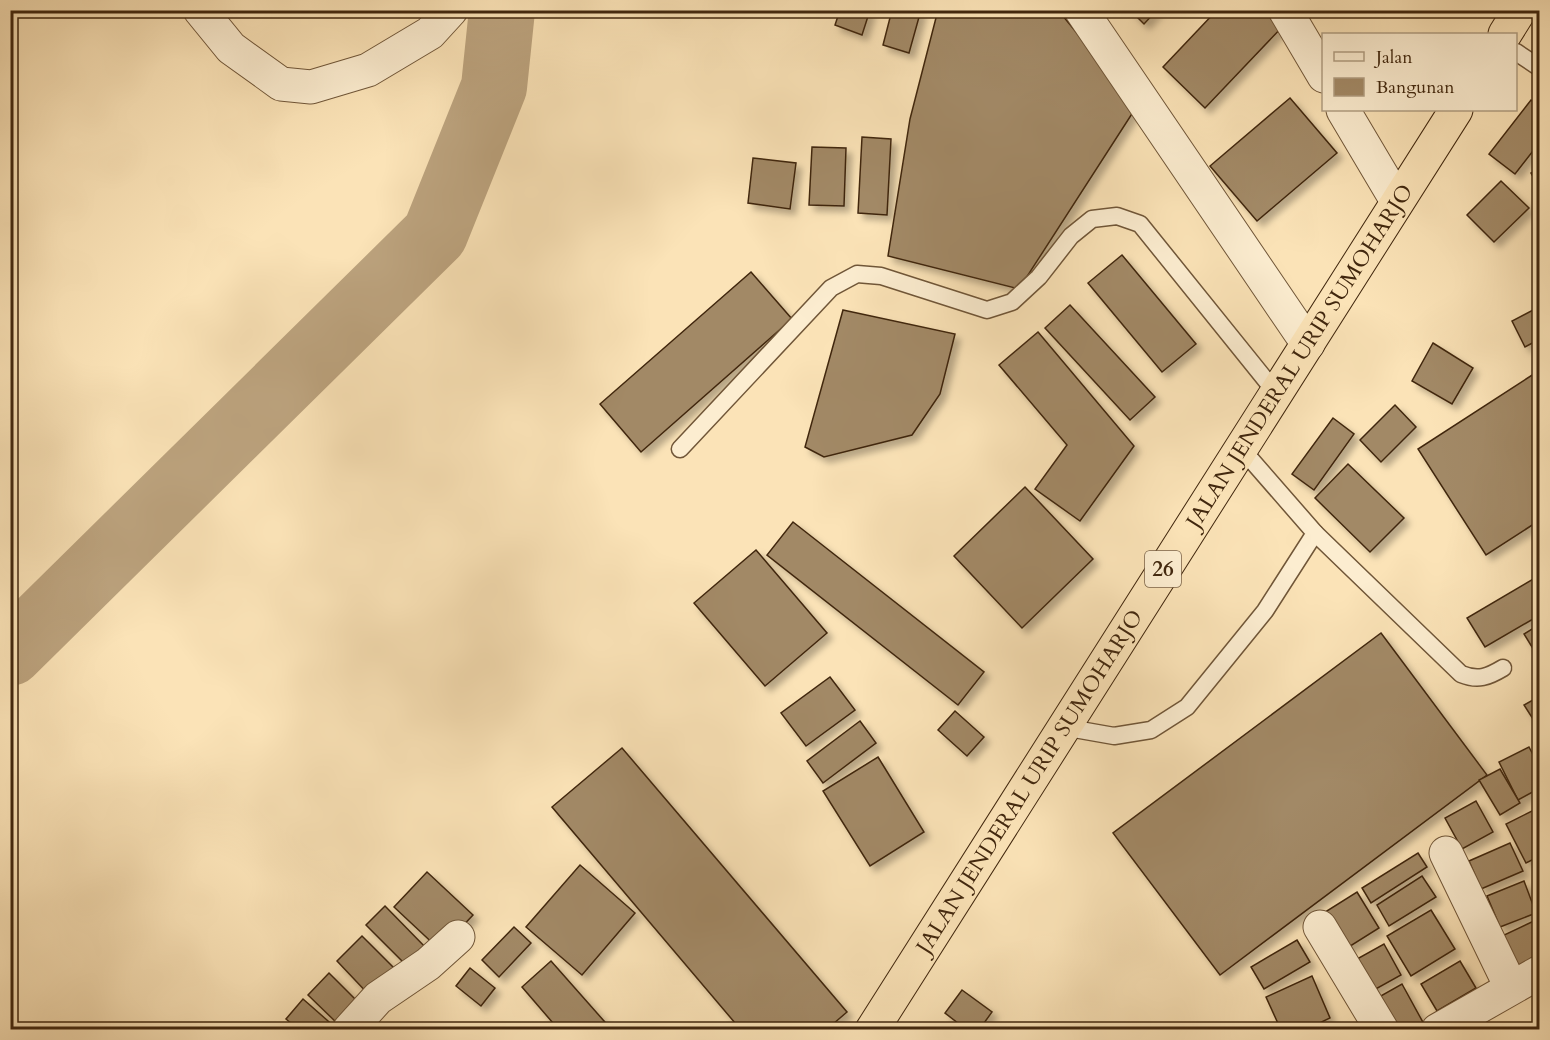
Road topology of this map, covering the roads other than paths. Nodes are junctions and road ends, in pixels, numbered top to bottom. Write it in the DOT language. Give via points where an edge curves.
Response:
graph roads {
  1 [pos="200,10"];
  2 [pos="451,10"];
  3 [pos="1081,10"];
  4 [pos="1285,10"];
  5 [pos="1520,10"];
  6 [pos="1506,33"];
  7 [pos="1517,53"];
  8 [pos="1539,68"];
  9 [pos="1322,74"];
  10 [pos="1344,111"];
  11 [pos="1455,111"];
  12 [pos="1397,201"];
  13 [pos="1308,344"];
  14 [pos="1277,394"];
  15 [pos="1240,447"];
  16 [pos="680,449"];
  17 [pos="1315,533"];
  18 [pos="1503,668"];
  19 [pos="1063,727"];
  20 [pos="1446,853"];
  21 [pos="1320,927"];
  22 [pos="458,936"];
  23 [pos="1539,972"];
  24 [pos="1511,987"];
  25 [pos="349,1029"];
  26 [pos="872,1029"];
  27 [pos="1382,1029"];
  28 [pos="1438,1029"];
  1 -- 2 [label="street" via="231,48 281,84 311,87 368,70 430,33"];
  3 -- 13 [label="street"];
  4 -- 9 [label="street"];
  5 -- 6 [label="highway"];
  7 -- 8 [label="lane"];
  10 -- 12 [label="street"];
  11 -- 12 [label="highway, JALAN JENDERAL URIP SUMOHARJO / 26"];
  12 -- 13 [label="highway, JALAN JENDERAL URIP SUMOHARJO / 26"];
  13 -- 14 [label="highway, JALAN JENDERAL URIP SUMOHARJO / 26"];
  14 -- 15 [label="highway, JALAN JENDERAL URIP SUMOHARJO / 26"];
  14 -- 16 [label="lane" via="1140,224 1117,216 1092,219 1071,236 1039,277 1012,302 987,310 881,276 858,274 831,288"];
  15 -- 17 [label="lane"];
  15 -- 19 [label="highway, JALAN JENDERAL URIP SUMOHARJO / 26"];
  17 -- 18 [label="lane" via="1461,675 1478,679"];
  17 -- 19 [label="lane" via="1265,610 1186,707 1151,730 1114,736"];
  19 -- 26 [label="highway, JALAN JENDERAL URIP SUMOHARJO / 26"];
  20 -- 24 [label="street"];
  21 -- 27 [label="street"];
  22 -- 25 [label="street" via="428,964 378,998"];
  23 -- 24 [label="street"];
  24 -- 28 [label="street"];
}
